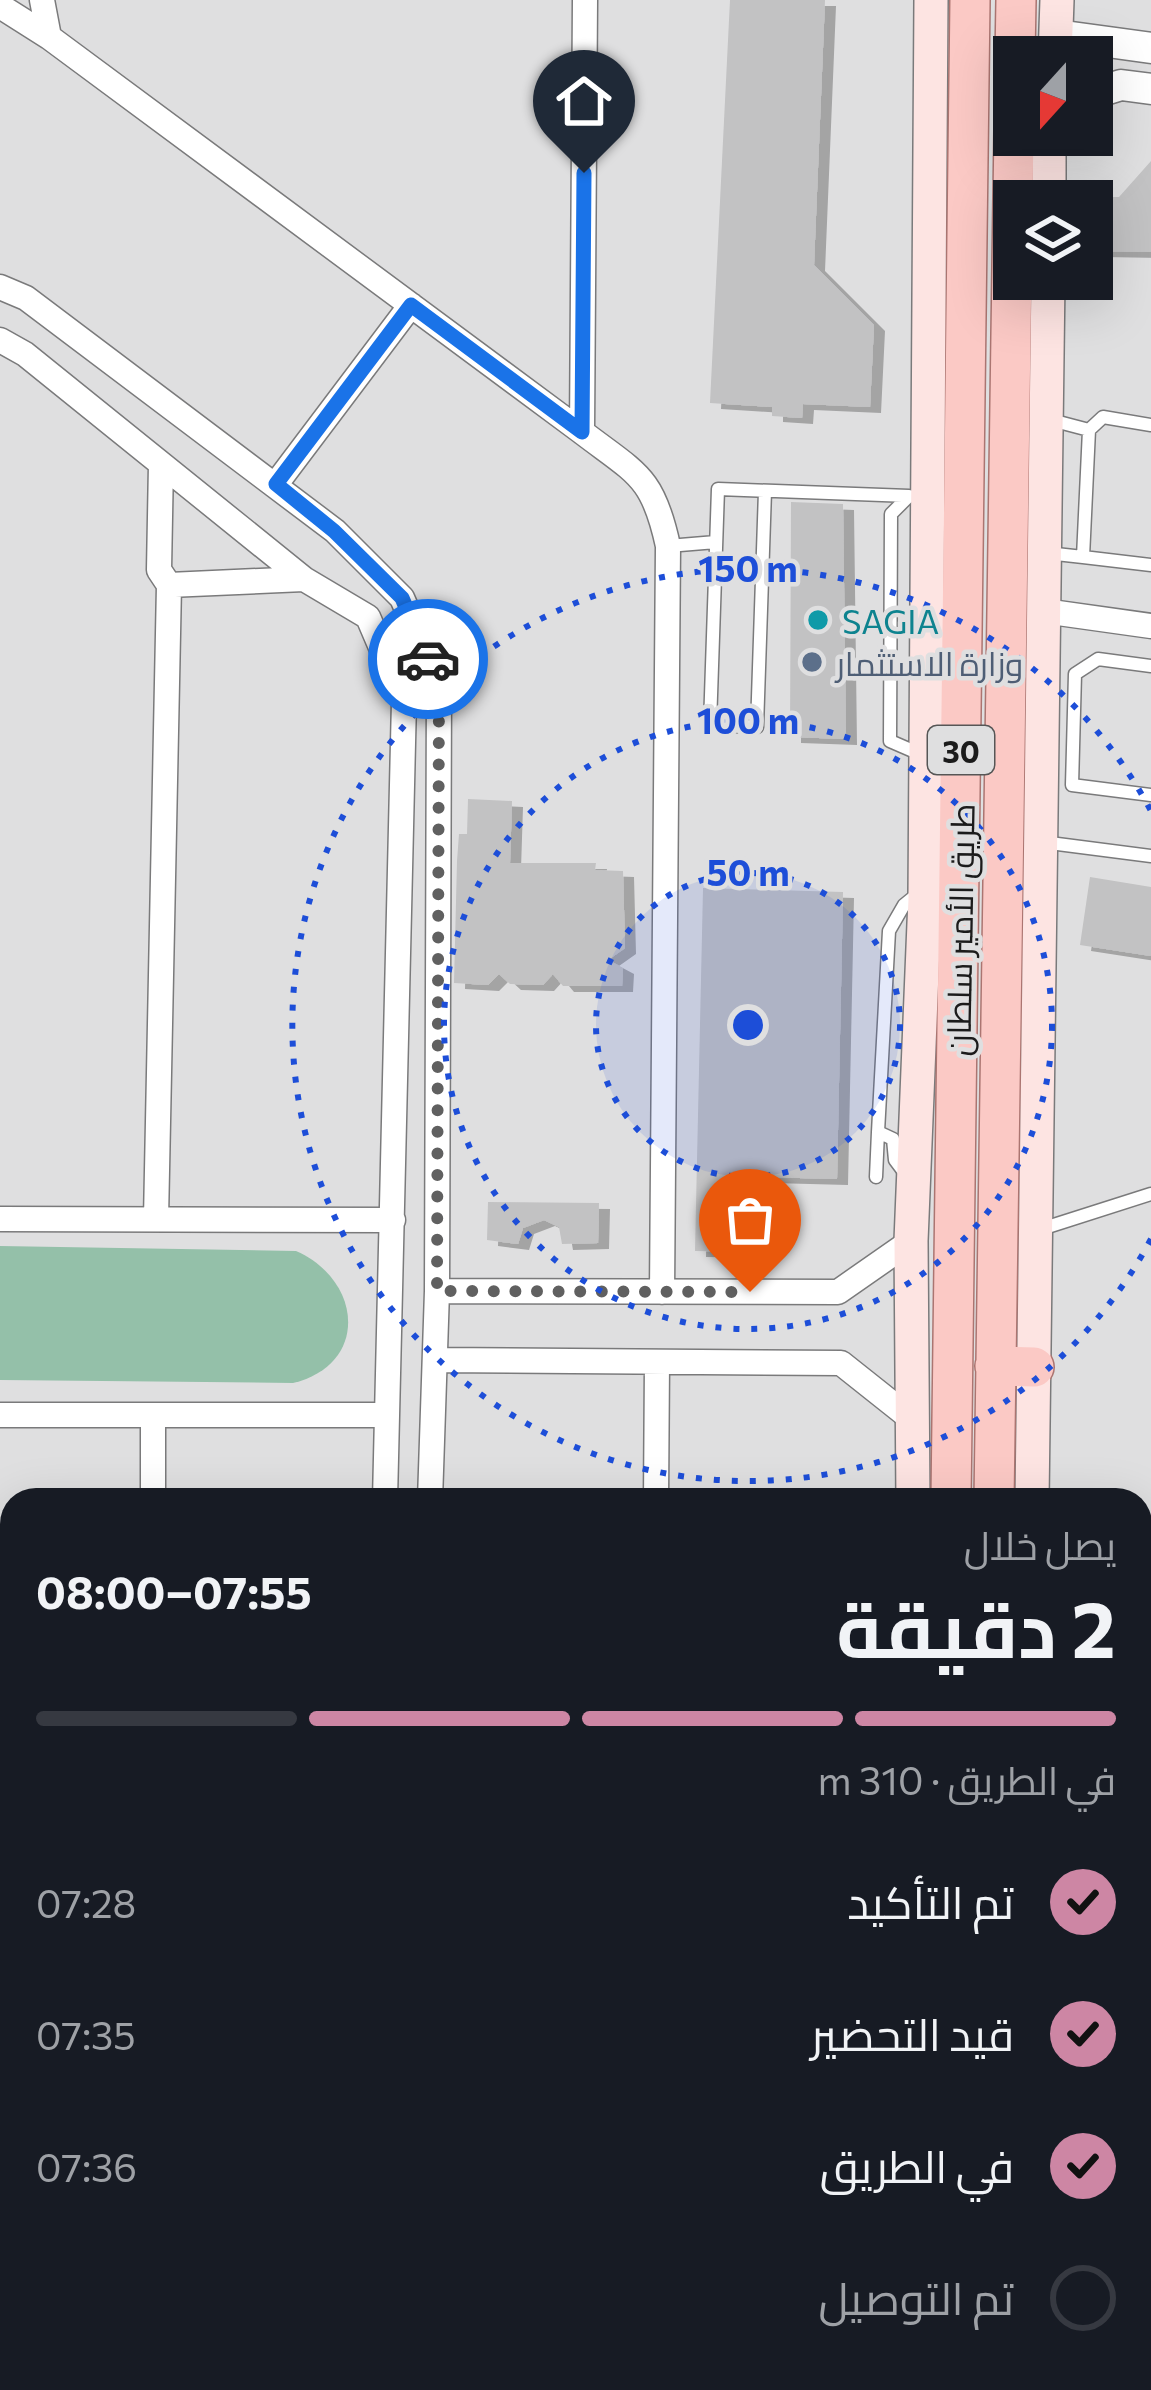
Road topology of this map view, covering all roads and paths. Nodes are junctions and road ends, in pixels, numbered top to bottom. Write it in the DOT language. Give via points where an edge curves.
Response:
graph roads {
  1 [pos="42,0"];
  2 [pos="585,0"];
  3 [pos="1057,0"];
  4 [pos="957,1"];
  5 [pos="1016,2"];
  6 [pos="0,6"];
  7 [pos="1015,36"];
  8 [pos="1056,36"];
  9 [pos="49,37"];
  10 [pos="1113,47"];
  11 [pos="1151,48"];
  12 [pos="1113,87"];
  13 [pos="1151,89"];
  14 [pos="1014,156"];
  15 [pos="0,286"];
  16 [pos="1048,300"];
  17 [pos="411,305"];
  18 [pos="0,340"];
  19 [pos="1048,419"];
  20 [pos="1151,425"];
  21 [pos="1089,430"];
  22 [pos="582,432"];
  23 [pos="161,464"];
  24 [pos="276,484"];
  25 [pos="918,487"];
  26 [pos="765,491"];
  27 [pos="716,542"];
  28 [pos="668,546"];
  29 [pos="1046,553"];
  30 [pos="1083,556"];
  31 [pos="1151,565"];
  32 [pos="304,579"];
  33 [pos="169,585"];
  34 [pos="1044,611"];
  35 [pos="1151,626"];
  36 [pos="1151,667"];
  37 [pos="926,757"];
  38 [pos="1151,795"];
  39 [pos="1041,842"];
  40 [pos="1151,856"];
  41 [pos="936,895"];
  42 [pos="878,1132"];
  43 [pos="876,1178"];
  44 [pos="913,1182"];
  45 [pos="1151,1194"];
  46 [pos="0,1219"];
  47 [pos="156,1219"];
  48 [pos="393,1220"];
  49 [pos="1036,1230"];
  50 [pos="911,1240"];
  51 [pos="437,1291"];
  52 [pos="662,1292"];
  53 [pos="436,1360"];
  54 [pos="657,1362"];
  55 [pos="1015,1366"];
  56 [pos="0,1415"];
  57 [pos="153,1415"];
  58 [pos="387,1415"];
  59 [pos="914,1420"];
  60 [pos="152,1488"];
  61 [pos="385,1488"];
  62 [pos="431,1488"];
  63 [pos="656,1488"];
  64 [pos="914,1488"];
  65 [pos="951,1488"];
  66 [pos="996,1488"];
  67 [pos="1030,1488"];
  1 -- 9 [label="street"];
  2 -- 22 [label="street"];
  3 -- 8 [label="main road"];
  4 -- 5 [label="main road"];
  4 -- 25 [label="main road"];
  4 -- 41 [label="main road, طريق الأمير سلطان / 30"];
  5 -- 7 [label="main road"];
  6 -- 9 [label="street"];
  9 -- 17 [label="street"];
  10 -- 11 [label="street"];
  12 -- 13 [label="street"];
  14 -- 55 [label="main road, طريق الأمير سلطان / 30"];
  15 -- 24 [label="street"];
  16 -- 19 [label="main road"];
  17 -- 22 [label="street"];
  17 -- 24 [label="street"];
  18 -- 23 [label="street"];
  19 -- 21 [label="lane"];
  19 -- 29 [label="main road"];
  20 -- 21 [label="lane" via="1103,417"];
  21 -- 30 [label="lane"];
  22 -- 28 [label="street" via="658,498"];
  23 -- 32 [label="street"];
  23 -- 33 [label="street" via="159,570"];
  24 -- 51 [label="street" via="402,598 439,683"];
  25 -- 26 [label="lane"];
  25 -- 37 [label="main road"];
  25 -- 37 [label="lane" via="891,514 890,741"];
  26 -- 27 [label="lane" via="718,489"];
  26 -- 27 [label="lane" via="757,727 710,725"];
  27 -- 28 [label="lane"];
  28 -- 52 [label="street"];
  29 -- 30 [label="lane"];
  29 -- 34 [label="main road"];
  30 -- 31 [label="lane"];
  32 -- 33 [label="street"];
  32 -- 48 [label="street" via="368,617 404,700"];
  33 -- 47 [label="street"];
  34 -- 35 [label="street"];
  34 -- 39 [label="main road"];
  36 -- 38 [label="lane" via="1098,658 1075,674 1072,784"];
  37 -- 41 [label="main road"];
  39 -- 40 [label="lane"];
  39 -- 49 [label="main road"];
  41 -- 42 [label="lane" via="904,904 889,931"];
  41 -- 44 [label="main road"];
  41 -- 65 [label="main road, طريق الأمير سلطان / 30"];
  42 -- 43 [label="lane"];
  42 -- 44 [label="lane" via="893,1139 895,1160"];
  44 -- 50 [label="main road"];
  45 -- 49 [label="lane"];
  46 -- 47 [label="street"];
  47 -- 48 [label="street"];
  48 -- 58 [label="street"];
  49 -- 55 [label="main road"];
  50 -- 52 [label="street" via="838,1292"];
  50 -- 59 [label="main road"];
  51 -- 52 [label="street"];
  51 -- 53 [label="street"];
  53 -- 54 [label="street"];
  53 -- 62 [label="street"];
  54 -- 59 [label="street" via="842,1364"];
  54 -- 63 [label="street"];
  55 -- 66 [label="main road, طريق الأمير سلطان / 30"];
  55 -- 67 [label="main road"];
  56 -- 57 [label="street"];
  57 -- 58 [label="street"];
  57 -- 60 [label="street"];
  58 -- 61 [label="street"];
  59 -- 64 [label="main road"];
}
